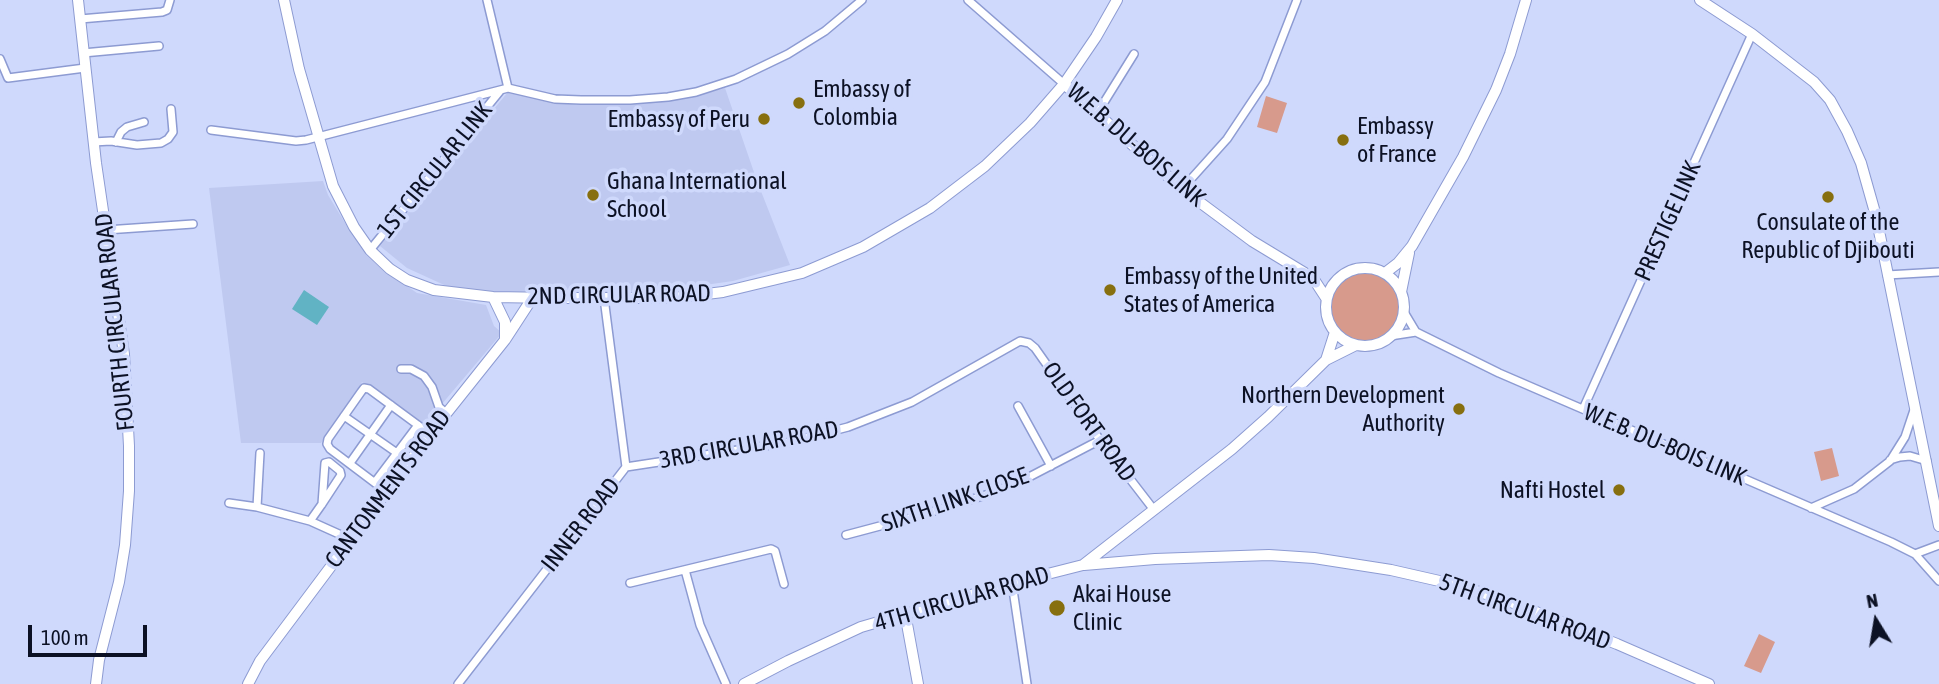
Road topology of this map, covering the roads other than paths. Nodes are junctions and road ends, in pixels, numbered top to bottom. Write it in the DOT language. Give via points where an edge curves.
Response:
graph roads {
  1 [pos="78,0"];
  2 [pos="170,0"];
  3 [pos="284,0"];
  4 [pos="487,0"];
  5 [pos="862,0"];
  6 [pos="968,0"];
  7 [pos="1118,0"];
  8 [pos="1297,0"];
  9 [pos="1527,0"];
  10 [pos="1700,0"];
  11 [pos="80,19"];
  12 [pos="1752,34"];
  13 [pos="159,46"];
  14 [pos="83,53"];
  15 [pos="1134,54"];
  16 [pos="0,59"];
  17 [pos="85,68"];
  18 [pos="1064,84"];
  19 [pos="504,89"];
  20 [pos="171,109"];
  21 [pos="1098,113"];
  22 [pos="144,122"];
  23 [pos="211,130"];
  24 [pos="318,138"];
  25 [pos="93,142"];
  26 [pos="116,142"];
  27 [pos="1182,189"];
  28 [pos="193,224"];
  29 [pos="106,230"];
  30 [pos="1412,246"];
  31 [pos="370,250"];
  32 [pos="1939,272"];
  33 [pos="1385,273"];
  34 [pos="1887,275"];
  35 [pos="1339,277"];
  36 [pos="1313,278"];
  37 [pos="1401,292"];
  38 [pos="493,297"];
  39 [pos="533,297"];
  40 [pos="604,298"];
  41 [pos="1326,298"];
  42 [pos="1404,312"];
  43 [pos="1335,332"];
  44 [pos="1416,332"];
  45 [pos="1390,336"];
  46 [pos="505,340"];
  47 [pos="1020,341"];
  48 [pos="1356,345"];
  49 [pos="1326,360"];
  50 [pos="401,369"];
  51 [pos="1915,404"];
  52 [pos="391,405"];
  53 [pos="1018,406"];
  54 [pos="1583,409"];
  55 [pos="446,413"];
  56 [pos="344,416"];
  57 [pos="418,425"];
  58 [pos="370,433"];
  59 [pos="430,434"];
  60 [pos="1100,440"];
  61 [pos="260,453"];
  62 [pos="397,453"];
  63 [pos="1890,461"];
  64 [pos="1927,461"];
  65 [pos="350,463"];
  66 [pos="1051,466"];
  67 [pos="626,467"];
  68 [pos="375,482"];
  69 [pos="387,492"];
  70 [pos="229,503"];
  71 [pos="322,504"];
  72 [pos="257,507"];
  73 [pos="1811,508"];
  74 [pos="1154,510"];
  75 [pos="310,521"];
  76 [pos="1939,526"];
  77 [pos="846,536"];
  78 [pos="350,539"];
  79 [pos="1939,545"];
  80 [pos="1915,554"];
  81 [pos="1083,565"];
  82 [pos="685,570"];
  83 [pos="1939,581"];
  84 [pos="631,583"];
  85 [pos="1012,583"];
  86 [pos="784,584"];
  87 [pos="905,613"];
  88 [pos="96,684"];
  89 [pos="248,684"];
  90 [pos="458,684"];
  91 [pos="726,684"];
  92 [pos="744,684"];
  93 [pos="918,684"];
  94 [pos="1027,684"];
  95 [pos="1709,684"];
  1 -- 11 [label="street, FOURTH CIRCULAR ROAD"];
  2 -- 11 [label="street" via="162,12"];
  3 -- 24 [label="street, 2ND CIRCULAR ROAD"];
  4 -- 19 [label="street"];
  5 -- 19 [label="street" via="788,54 696,92 581,100"];
  6 -- 18 [label="street, W.E.B. DU-BOIS LINK"];
  7 -- 18 [label="street, 2ND CIRCULAR ROAD"];
  8 -- 27 [label="street" via="1265,82 1227,139"];
  9 -- 30 [label="street" via="1496,90"];
  10 -- 12 [label="street"];
  11 -- 14 [label="street, FOURTH CIRCULAR ROAD"];
  12 -- 34 [label="street" via="1814,82 1835,108 1869,187"];
  12 -- 54 [label="street, PRESTIGE LINK"];
  13 -- 14 [label="street"];
  14 -- 17 [label="street, FOURTH CIRCULAR ROAD"];
  15 -- 21 [label="street"];
  16 -- 17 [label="street" via="8,78"];
  17 -- 25 [label="street, FOURTH CIRCULAR ROAD"];
  18 -- 21 [label="street, W.E.B. DU-BOIS LINK"];
  18 -- 40 [label="street, 2ND CIRCULAR ROAD" via="985,166 930,208 863,247 802,274 723,292"];
  19 -- 24 [label="street"];
  19 -- 31 [label="street, 1ST CIRCULAR LINK"];
  20 -- 26 [label="street" via="173,132 168,139 137,145"];
  21 -- 27 [label="street, W.E.B. DU-BOIS LINK"];
  22 -- 26 [label="street" via="127,127"];
  23 -- 24 [label="street" via="296,141"];
  24 -- 31 [label="street, 2ND CIRCULAR ROAD" via="333,186"];
  25 -- 26 [label="street"];
  25 -- 29 [label="street, FOURTH CIRCULAR ROAD"];
  27 -- 36 [label="street, W.E.B. DU-BOIS LINK" via="1252,241"];
  28 -- 29 [label="street"];
  29 -- 88 [label="street, FOURTH CIRCULAR ROAD" via="124,354 129,491 119,582"];
  30 -- 33 [label="street"];
  30 -- 37 [label="street"];
  31 -- 38 [label="street, 2ND CIRCULAR ROAD" via="407,280 434,290"];
  32 -- 34 [label="street"];
  33 -- 35 [label="street" via="1362,268"];
  33 -- 37 [label="street"];
  34 -- 51 [label="street"];
  35 -- 36 [label="street"];
  35 -- 41 [label="street"];
  36 -- 41 [label="street, W.E.B. DU-BOIS LINK"];
  37 -- 42 [label="street"];
  38 -- 39 [label="street, 2ND CIRCULAR ROAD"];
  38 -- 46 [label="street" via="505,322"];
  39 -- 40 [label="street, 2ND CIRCULAR ROAD"];
  39 -- 46 [label="street, CANTONMENTS ROAD"];
  40 -- 67 [label="street, INNER ROAD"];
  41 -- 43 [label="street" via="1328,322"];
  42 -- 44 [label="street"];
  42 -- 45 [label="street"];
  43 -- 48 [label="street"];
  43 -- 49 [label="street, 4TH CIRCULAR ROAD"];
  44 -- 45 [label="street"];
  44 -- 54 [label="street, W.E.B. DU-BOIS LINK"];
  45 -- 48 [label="street" via="1380,343"];
  46 -- 55 [label="street, CANTONMENTS ROAD"];
  47 -- 60 [label="street, OLD FORT ROAD" via="1035,348"];
  47 -- 67 [label="street, 3RD CIRCULAR ROAD" via="912,402 848,427 790,442"];
  48 -- 49 [label="street, 4TH CIRCULAR ROAD"];
  49 -- 74 [label="street, 4TH CIRCULAR ROAD" via="1232,449"];
  50 -- 55 [label="street" via="424,376"];
  51 -- 63 [label="street" via="1905,438"];
  51 -- 64 [label="street"];
  52 -- 56 [label="street" via="364,388"];
  52 -- 57 [label="street"];
  52 -- 58 [label="street"];
  53 -- 66 [label="street"];
  54 -- 73 [label="street, W.E.B. DU-BOIS LINK"];
  55 -- 59 [label="street, CANTONMENTS ROAD"];
  56 -- 58 [label="street"];
  56 -- 65 [label="street" via="327,444"];
  57 -- 59 [label="street"];
  57 -- 62 [label="street"];
  58 -- 62 [label="street"];
  58 -- 65 [label="street"];
  59 -- 69 [label="street, CANTONMENTS ROAD"];
  60 -- 66 [label="street, SIXTH LINK CLOSE"];
  60 -- 74 [label="street, OLD FORT ROAD"];
  61 -- 72 [label="street"];
  62 -- 68 [label="street"];
  63 -- 64 [label="street" via="1910,456"];
  63 -- 73 [label="street" via="1854,489"];
  64 -- 76 [label="street"];
  65 -- 68 [label="street"];
  66 -- 77 [label="street, SIXTH LINK CLOSE" via="995,492"];
  67 -- 90 [label="street, INNER ROAD"];
  68 -- 69 [label="street"];
  69 -- 78 [label="street, CANTONMENTS ROAD"];
  70 -- 72 [label="street"];
  71 -- 71 [label="street" via="341,475 329,462 325,463"];
  71 -- 75 [label="street"];
  72 -- 75 [label="street"];
  73 -- 80 [label="street, W.E.B. DU-BOIS LINK"];
  74 -- 81 [label="street, 4TH CIRCULAR ROAD"];
  75 -- 78 [label="street"];
  78 -- 89 [label="street, CANTONMENTS ROAD"];
  79 -- 80 [label="street"];
  80 -- 83 [label="street, W.E.B. DU-BOIS LINK"];
  81 -- 85 [label="street, 4TH CIRCULAR ROAD"];
  81 -- 95 [label="street, 5TH CIRCULAR ROAD" via="1269,555 1391,570 1511,602"];
  82 -- 84 [label="street"];
  82 -- 86 [label="street" via="771,549"];
  82 -- 91 [label="street" via="700,625"];
  85 -- 87 [label="street, 4TH CIRCULAR ROAD"];
  85 -- 94 [label="street"];
  87 -- 92 [label="street, 4TH CIRCULAR ROAD" via="861,627"];
  87 -- 93 [label="street"];
}
